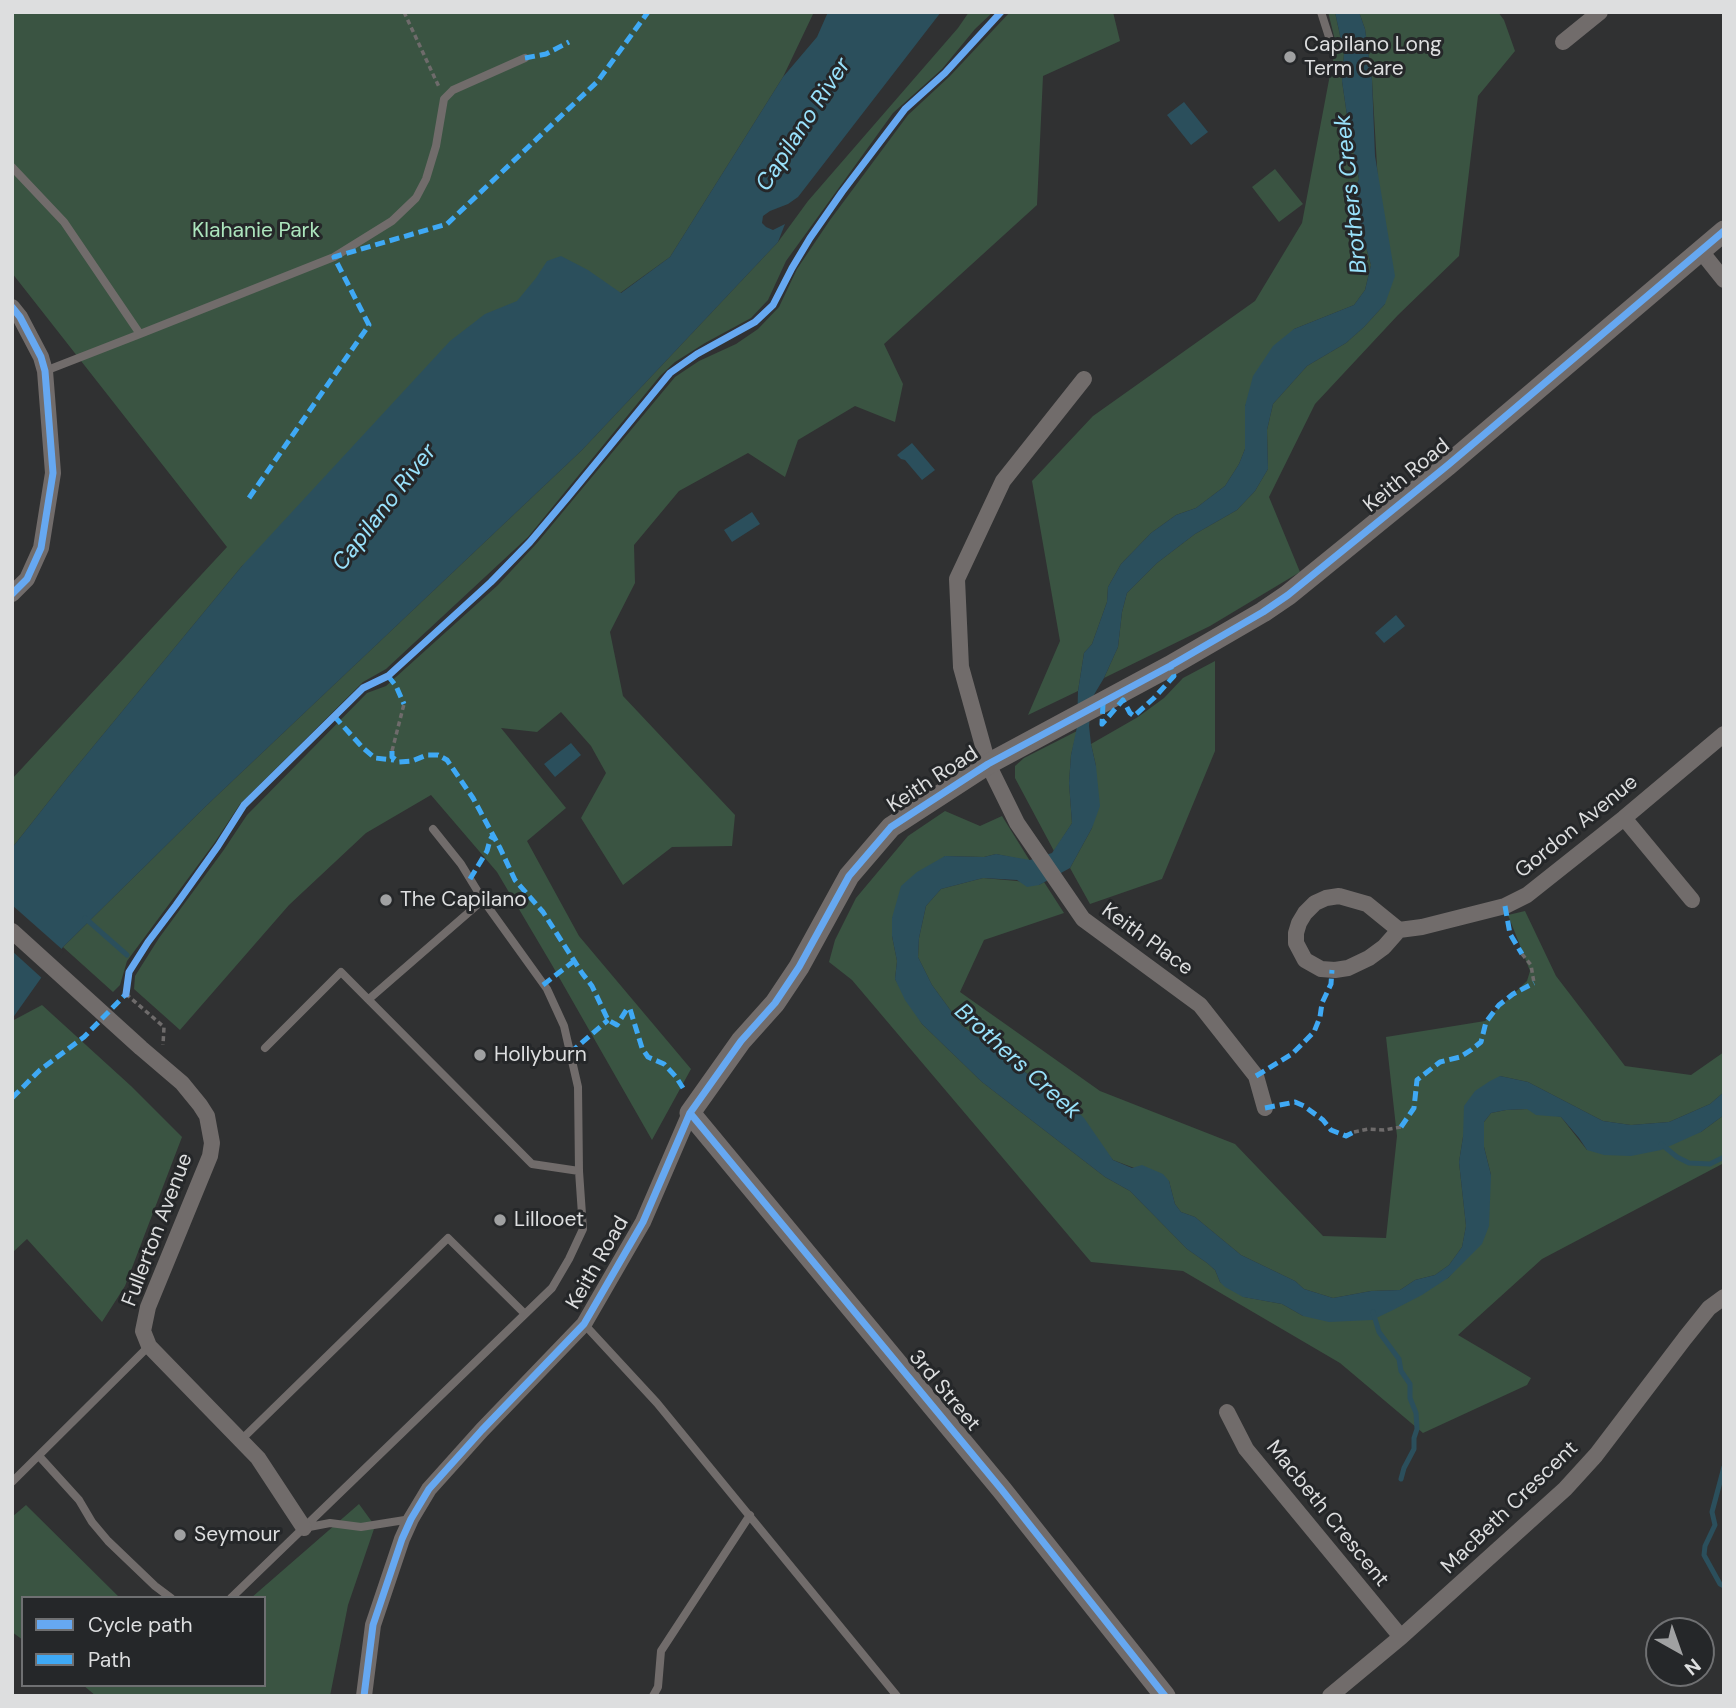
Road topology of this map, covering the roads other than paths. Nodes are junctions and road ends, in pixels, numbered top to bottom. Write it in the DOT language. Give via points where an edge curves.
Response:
graph roads {
  1 [pos="1321,12"];
  2 [pos="1600,12"];
  3 [pos="1330,40"];
  4 [pos="1563,42"];
  5 [pos="525,58"];
  6 [pos="12,167"];
  7 [pos="1724,231"];
  8 [pos="1700,250"];
  9 [pos="1724,280"];
  10 [pos="12,307"];
  11 [pos="139,334"];
  12 [pos="45,371"];
  13 [pos="1084,379"];
  14 [pos="12,594"];
  15 [pos="1724,734"];
  16 [pos="988,764"];
  17 [pos="1624,818"];
  18 [pos="433,829"];
  19 [pos="483,900"];
  20 [pos="1692,900"];
  21 [pos="1399,930"];
  22 [pos="12,931"];
  23 [pos="369,999"];
  24 [pos="265,1048"];
  25 [pos="1265,1108"];
  26 [pos="690,1113"];
  27 [pos="579,1171"];
  28 [pos="1724,1297"];
  29 [pos="525,1314"];
  30 [pos="584,1324"];
  31 [pos="149,1346"];
  32 [pos="1227,1412"];
  33 [pos="241,1440"];
  34 [pos="39,1456"];
  35 [pos="12,1482"];
  36 [pos="750,1515"];
  37 [pos="411,1519"];
  38 [pos="304,1528"];
  39 [pos="168,1596"];
  40 [pos="233,1596"];
  41 [pos="1401,1637"];
  42 [pos="364,1696"];
  43 [pos="653,1696"];
  44 [pos="897,1696"];
  45 [pos="1165,1696"];
  46 [pos="1330,1696"];
  1 -- 3 [label="lane"];
  2 -- 4 [label="street"];
  5 -- 11 [label="lane" via="453,90 444,99 426,179 416,198 392,221 334,257"];
  6 -- 11 [label="lane" via="64,222"];
  7 -- 8 [label="street, Keith Road"];
  8 -- 9 [label="street"];
  8 -- 16 [label="street, Keith Road" via="1288,596"];
  10 -- 12 [label="street"];
  11 -- 12 [label="lane"];
  12 -- 14 [label="street" via="53,472 48,508 41,548 27,579"];
  13 -- 16 [label="street, Keith Place" via="1003,481 957,579 961,667"];
  15 -- 17 [label="street, Gordon Avenue"];
  16 -- 25 [label="street, Keith Place" via="1017,822 1083,919 1200,1005 1256,1076"];
  16 -- 26 [label="street, Keith Road" via="891,827 849,876 775,1003 741,1041"];
  17 -- 20 [label="street"];
  17 -- 21 [label="street, Gordon Avenue" via="1527,895 1505,906"];
  18 -- 19 [label="lane"];
  19 -- 23 [label="lane"];
  19 -- 27 [label="lane" via="547,989 564,1026 578,1087"];
  21 -- 21 [label="street" via="1367,904 1339,896 1315,903 1305,913 1296,943 1305,960 1335,970 1369,958"];
  22 -- 31 [label="street, Fullerton Avenue" via="182,1083 207,1116 210,1156 148,1307 143,1331"];
  23 -- 24 [label="lane" via="341,972"];
  23 -- 27 [label="lane" via="533,1164"];
  26 -- 30 [label="street, Keith Road" via="643,1222"];
  26 -- 45 [label="street, 3rd Street" via="1002,1490"];
  27 -- 29 [label="lane" via="583,1229 552,1288"];
  28 -- 41 [label="street, MacBeth Crescent" via="1709,1308 1565,1489"];
  29 -- 33 [label="lane" via="448,1238"];
  29 -- 38 [label="lane"];
  30 -- 36 [label="lane"];
  30 -- 37 [label="street, Keith Road" via="429,1489"];
  31 -- 33 [label="street"];
  31 -- 34 [label="lane"];
  32 -- 41 [label="street, Macbeth Crescent" via="1246,1448"];
  33 -- 38 [label="street"];
  34 -- 35 [label="lane"];
  34 -- 39 [label="lane" via="108,1541"];
  36 -- 43 [label="lane" via="661,1651"];
  36 -- 44 [label="lane"];
  37 -- 38 [label="lane" via="361,1527 330,1523"];
  37 -- 42 [label="street, Keith Road" via="373,1625"];
  38 -- 40 [label="lane"];
  41 -- 46 [label="street, MacBeth Crescent"];
}
